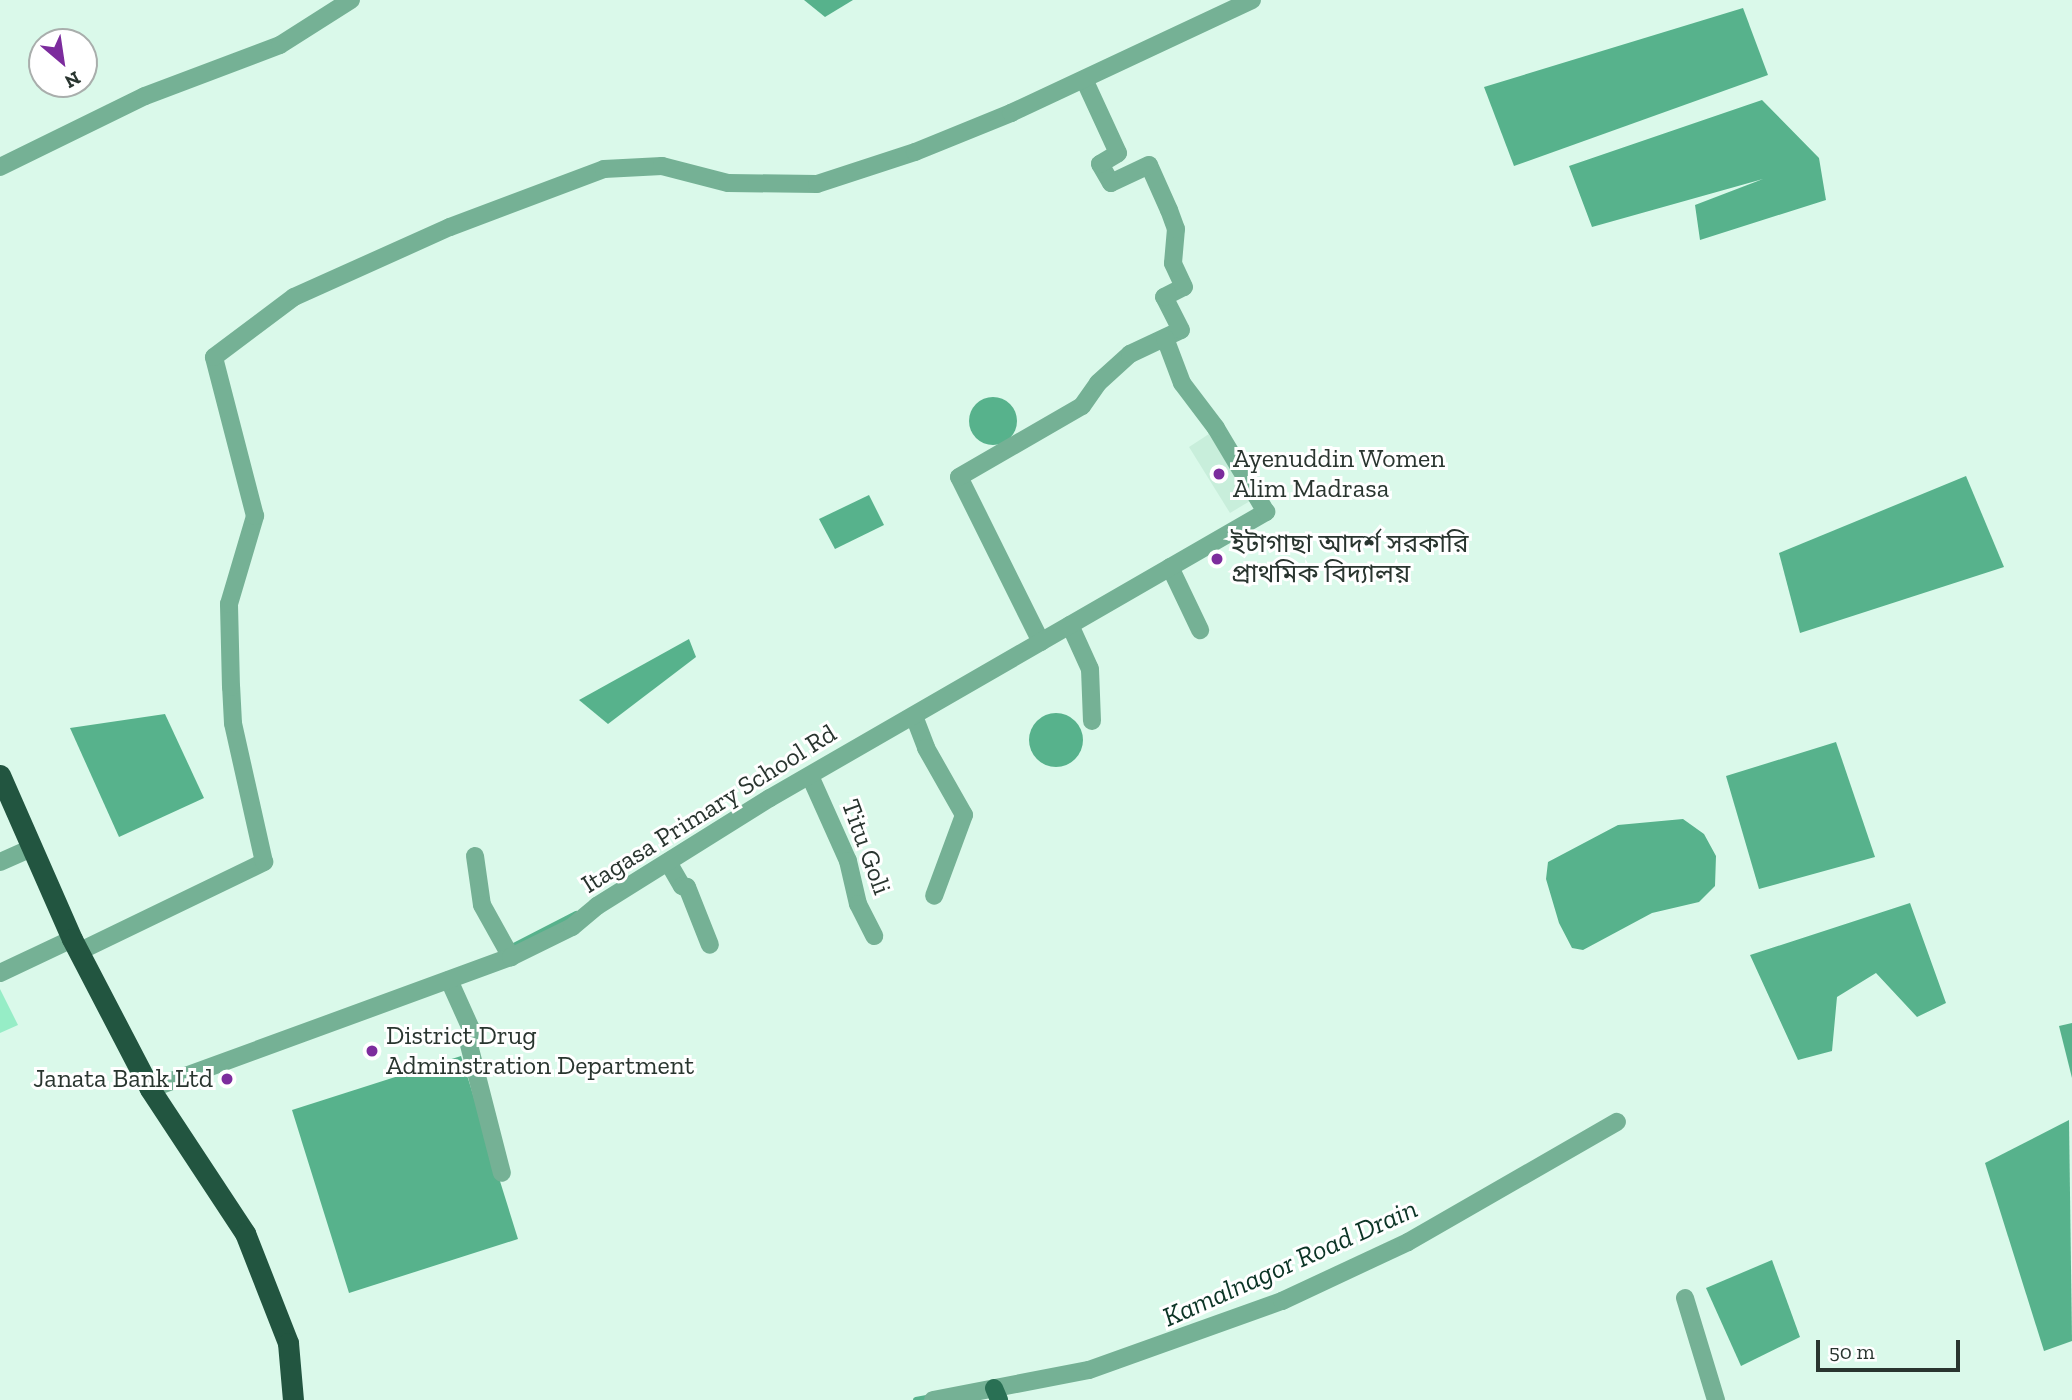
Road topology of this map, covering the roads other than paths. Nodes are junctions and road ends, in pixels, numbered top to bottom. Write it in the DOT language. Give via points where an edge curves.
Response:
graph roads {
  1 [pos="352,0"];
  2 [pos="1252,0"];
  3 [pos="1084,79"];
  4 [pos="0,167"];
  5 [pos="1165,338"];
  6 [pos="1170,567"];
  7 [pos="1070,625"];
  8 [pos="1200,629"];
  9 [pos="1041,642"];
  10 [pos="914,716"];
  11 [pos="1092,721"];
  12 [pos="0,775"];
  13 [pos="810,776"];
  14 [pos="31,848"];
  15 [pos="475,856"];
  16 [pos="0,862"];
  17 [pos="668,862"];
  18 [pos="934,895"];
  19 [pos="874,936"];
  20 [pos="75,945"];
  21 [pos="710,945"];
  22 [pos="511,957"];
  23 [pos="0,973"];
  24 [pos="449,980"];
  25 [pos="150,1089"];
  26 [pos="1617,1122"];
  27 [pos="502,1173"];
  28 [pos="1685,1298"];
  29 [pos="996,1394"];
  30 [pos="293,1400"];
  31 [pos="933,1400"];
  32 [pos="1716,1400"];
  1 -- 4 [label="street" via="280,46 145,96"];
  2 -- 3 [label="street"];
  3 -- 5 [label="street" via="1118,153 1100,164 1111,183 1149,166 1176,229 1173,263 1184,287 1164,297 1181,330"];
  3 -- 20 [label="street" via="915,152 817,184 728,183 662,166 604,169 450,227 294,297 214,356 255,516 229,604 233,723 264,862"];
  5 -- 6 [label="street, Itagasa Primary School Rd" via="1182,383 1216,428 1266,512"];
  5 -- 9 [label="street" via="1130,354 1082,405 959,477"];
  6 -- 7 [label="street, Itagasa Primary School Rd"];
  6 -- 8 [label="street"];
  7 -- 9 [label="street, Itagasa Primary School Rd"];
  7 -- 11 [label="street" via="1090,669"];
  9 -- 10 [label="street, Itagasa Primary School Rd"];
  10 -- 13 [label="street, Itagasa Primary School Rd"];
  10 -- 18 [label="street" via="926,748 964,815"];
  12 -- 14 [label="highway"];
  13 -- 17 [label="street, Itagasa Primary School Rd"];
  13 -- 19 [label="street, Titu Goli" via="848,861 858,904"];
  14 -- 16 [label="street"];
  14 -- 20 [label="highway"];
  15 -- 22 [label="street" via="482,905"];
  17 -- 21 [label="street" via="687,887"];
  17 -- 22 [label="street, Itagasa Primary School Rd" via="597,906 572,928"];
  20 -- 23 [label="street"];
  20 -- 25 [label="highway"];
  22 -- 24 [label="street, Itagasa Primary School Rd"];
  24 -- 25 [label="street, Itagasa Primary School Rd"];
  24 -- 27 [label="street" via="471,1029 468,1041"];
  25 -- 30 [label="highway" via="246,1233 288,1343"];
  26 -- 29 [label="street" via="1408,1242 1282,1301 1089,1370"];
  28 -- 32 [label="street"];
  29 -- 31 [label="street"];
}
